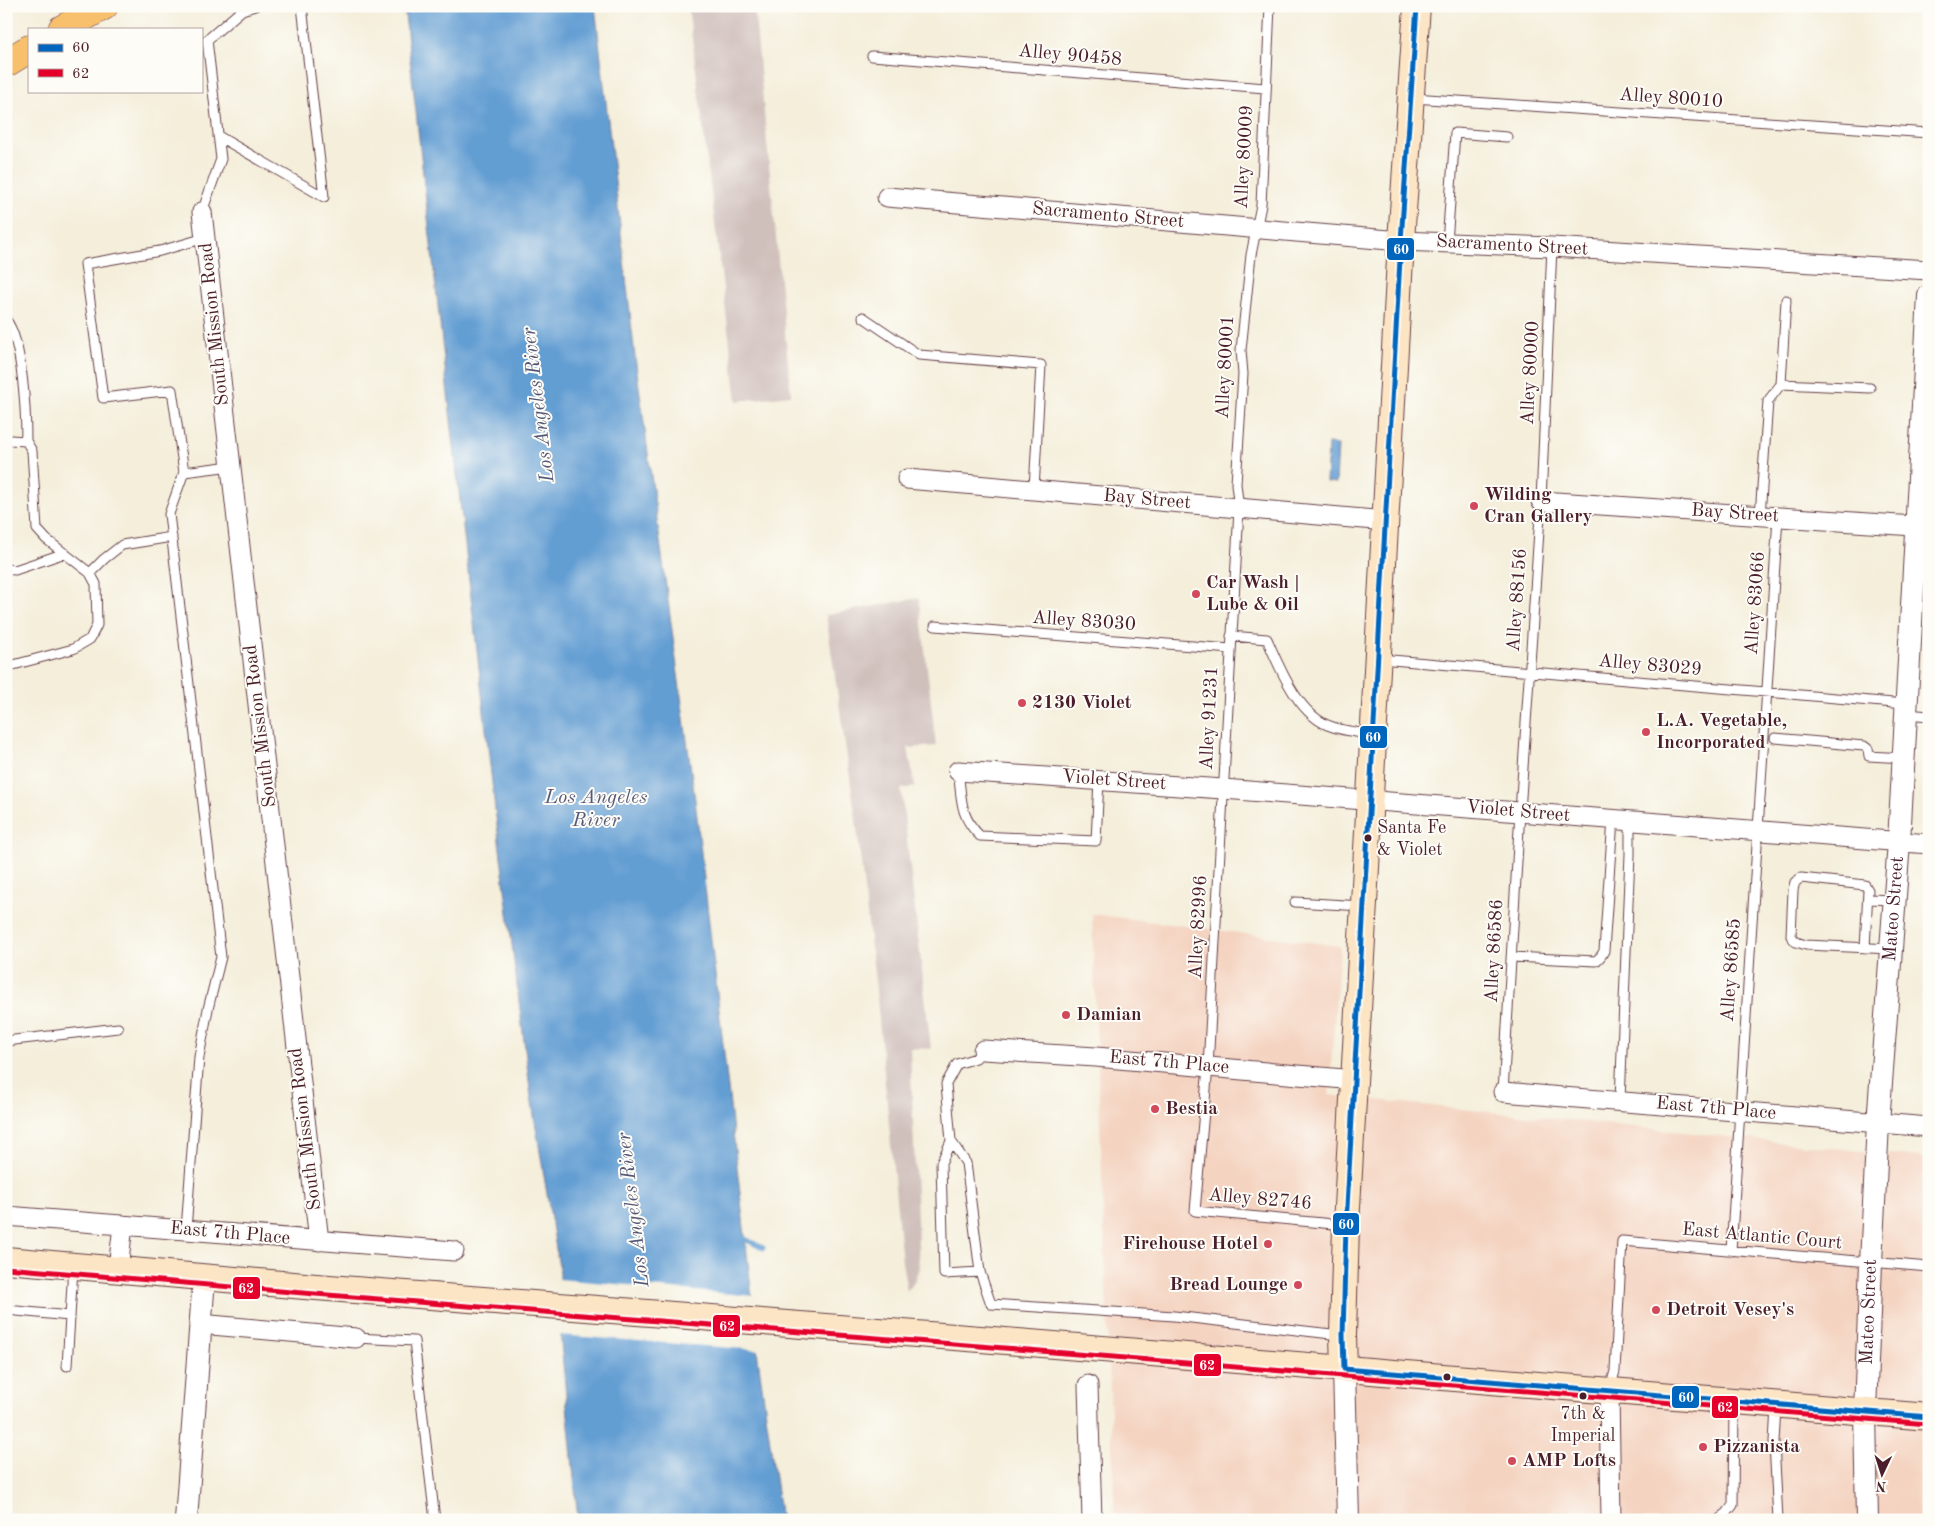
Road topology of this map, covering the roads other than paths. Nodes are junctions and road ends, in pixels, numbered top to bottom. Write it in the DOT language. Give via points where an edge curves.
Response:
graph roads {
  1 [pos="104,6"];
  2 [pos="255,6"];
  3 [pos="302,6"];
  4 [pos="1270,6"];
  5 [pos="1417,6"];
  6 [pos="64,28"];
  7 [pos="28,50"];
  8 [pos="872,56"];
  9 [pos="6,63"];
  10 [pos="1265,88"];
  11 [pos="1411,98"];
  12 [pos="1929,133"];
  13 [pos="218,136"];
  14 [pos="1508,137"];
  15 [pos="887,197"];
  16 [pos="202,212"];
  17 [pos="1256,228"];
  18 [pos="205,238"];
  19 [pos="1401,240"];
  20 [pos="1447,242"];
  21 [pos="1552,247"];
  22 [pos="1929,270"];
  23 [pos="1929,296"];
  24 [pos="1786,300"];
  25 [pos="863,317"];
  26 [pos="6,320"];
  27 [pos="1781,384"];
  28 [pos="1870,388"];
  29 [pos="26,441"];
  30 [pos="6,442"];
  31 [pos="231,466"];
  32 [pos="184,472"];
  33 [pos="908,479"];
  34 [pos="1034,489"];
  35 [pos="1541,501"];
  36 [pos="1239,509"];
  37 [pos="1769,516"];
  38 [pos="1386,521"];
  39 [pos="1923,526"];
  40 [pos="172,537"];
  41 [pos="64,553"];
  42 [pos="6,570"];
  43 [pos="90,573"];
  44 [pos="935,626"];
  45 [pos="1231,636"];
  46 [pos="1231,649"];
  47 [pos="1378,659"];
  48 [pos="6,666"];
  49 [pos="1530,672"];
  50 [pos="1766,692"];
  51 [pos="1906,709"];
  52 [pos="1929,716"];
  53 [pos="1374,736"];
  54 [pos="1775,738"];
  55 [pos="1903,758"];
  56 [pos="958,771"];
  57 [pos="1099,780"];
  58 [pos="1223,789"];
  59 [pos="1371,800"];
  60 [pos="1520,812"];
  61 [pos="1621,820"];
  62 [pos="1757,831"];
  63 [pos="1899,842"];
  64 [pos="1929,844"];
  65 [pos="1868,899"];
  66 [pos="1894,900"];
  67 [pos="1296,902"];
  68 [pos="1364,907"];
  69 [pos="1865,948"];
  70 [pos="1891,949"];
  71 [pos="1511,958"];
  72 [pos="118,1028"];
  73 [pos="6,1041"];
  74 [pos="983,1050"];
  75 [pos="1208,1067"];
  76 [pos="1355,1080"];
  77 [pos="1503,1092"];
  78 [pos="1620,1101"];
  79 [pos="1740,1111"];
  80 [pos="1878,1123"];
  81 [pos="1929,1127"];
  82 [pos="951,1140"];
  83 [pos="6,1216"];
  84 [pos="123,1225"];
  85 [pos="1346,1225"];
  86 [pos="186,1230"];
  87 [pos="319,1241"];
  88 [pos="454,1251"];
  89 [pos="1731,1251"];
  90 [pos="6,1260"];
  91 [pos="1870,1262"];
  92 [pos="74,1266"];
  93 [pos="1929,1268"];
  94 [pos="118,1269"];
  95 [pos="980,1272"];
  96 [pos="204,1278"];
  97 [pos="6,1310"];
  98 [pos="70,1316"];
  99 [pos="200,1324"];
  100 [pos="1343,1335"];
  101 [pos="356,1338"];
  102 [pos="67,1366"];
  103 [pos="1344,1369"];
  104 [pos="1088,1385"];
  105 [pos="1609,1392"];
  106 [pos="1734,1401"];
  107 [pos="1776,1404"];
  108 [pos="1865,1411"];
  109 [pos="1929,1417"];
  110 [pos="186,1520"];
  111 [pos="435,1520"];
  112 [pos="1092,1520"];
  113 [pos="1348,1520"];
  114 [pos="1610,1520"];
  115 [pos="1718,1520"];
  116 [pos="1778,1520"];
  117 [pos="1867,1520"];
  1 -- 6 [label="highway"];
  2 -- 13 [label="lane" via="242,10 207,40"];
  3 -- 13 [label="lane" via="324,197"];
  4 -- 10 [label="lane, Alley 80009"];
  5 -- 11 [label="main road"];
  7 -- 9 [label="highway"];
  8 -- 10 [label="lane, Alley 90458"];
  10 -- 17 [label="lane, Alley 80009" via="1261,204"];
  11 -- 12 [label="lane, Alley 80010"];
  11 -- 19 [label="main road"];
  13 -- 16 [label="lane" via="221,159"];
  14 -- 20 [label="lane" via="1455,133"];
  15 -- 17 [label="street, Sacramento Street"];
  16 -- 18 [label="street, South Mission Road"];
  17 -- 19 [label="street, Sacramento Street"];
  17 -- 36 [label="lane, Alley 80001" via="1241,350 1243,374 1236,484"];
  18 -- 31 [label="street, South Mission Road"];
  18 -- 32 [label="lane" via="160,251 85,264 103,398 172,390"];
  19 -- 20 [label="street, Sacramento Street"];
  19 -- 38 [label="main road"];
  20 -- 21 [label="street, Sacramento Street"];
  21 -- 22 [label="street, Sacramento Street"];
  21 -- 35 [label="lane, Alley 80000"];
  23 -- 39 [label="street, Mateo Street"];
  24 -- 27 [label="lane"];
  25 -- 34 [label="lane" via="920,355 1041,365"];
  26 -- 29 [label="lane" via="17,349 26,407"];
  27 -- 28 [label="lane"];
  27 -- 37 [label="lane, Alley 83066" via="1768,401"];
  29 -- 30 [label="lane"];
  29 -- 41 [label="lane" via="32,451 37,529"];
  31 -- 32 [label="lane"];
  31 -- 87 [label="street, South Mission Road"];
  32 -- 40 [label="lane" via="169,514"];
  33 -- 34 [label="street, Bay Street"];
  34 -- 36 [label="street, Bay Street"];
  35 -- 37 [label="street, Bay Street"];
  35 -- 49 [label="lane, Alley 88156"];
  36 -- 38 [label="street, Bay Street"];
  36 -- 45 [label="lane, Alley 80001"];
  37 -- 39 [label="street, Bay Street"];
  37 -- 50 [label="lane, Alley 83066"];
  38 -- 47 [label="main road"];
  39 -- 51 [label="street, Mateo Street"];
  40 -- 43 [label="lane" via="122,545"];
  40 -- 86 [label="lane" via="221,957 199,1057"];
  41 -- 42 [label="lane" via="15,570"];
  41 -- 43 [label="lane"];
  43 -- 48 [label="lane" via="96,584 98,609 97,625 90,639 73,650"];
  44 -- 46 [label="lane, Alley 83030"];
  45 -- 46 [label="lane, Alley 91231"];
  45 -- 53 [label="lane" via="1267,639 1294,694 1310,713 1331,727"];
  46 -- 58 [label="lane, Alley 91231"];
  47 -- 49 [label="lane, Alley 83029"];
  47 -- 53 [label="main road"];
  49 -- 50 [label="lane, Alley 83029"];
  49 -- 60 [label="lane, Alley 88156"];
  50 -- 51 [label="lane, Alley 83029"];
  50 -- 62 [label="lane, Alley 83066"];
  51 -- 52 [label="lane, Alley 83029"];
  51 -- 55 [label="street, Mateo Street"];
  53 -- 59 [label="main road"];
  54 -- 55 [label="lane" via="1864,746 1869,756"];
  55 -- 63 [label="street, Mateo Street"];
  56 -- 57 [label="street, Violet Street"];
  56 -- 57 [label="lane" via="964,816 980,836 1096,842"];
  57 -- 58 [label="street, Violet Street"];
  58 -- 59 [label="street, Violet Street"];
  58 -- 75 [label="lane, Alley 82996"];
  59 -- 60 [label="street, Violet Street"];
  59 -- 68 [label="main road"];
  60 -- 61 [label="street, Violet Street"];
  60 -- 71 [label="lane, Alley 86586"];
  61 -- 62 [label="street, Violet Street"];
  61 -- 71 [label="lane" via="1601,956 1596,961"];
  61 -- 78 [label="lane" via="1630,854"];
  62 -- 63 [label="street, Violet Street"];
  62 -- 79 [label="lane, Alley 86585"];
  63 -- 64 [label="street, Violet Street"];
  63 -- 66 [label="street, Mateo Street"];
  65 -- 66 [label="lane"];
  65 -- 69 [label="lane"];
  65 -- 69 [label="lane" via="1866,884 1861,883 1801,878 1795,882 1793,890 1791,936 1796,942"];
  66 -- 70 [label="street, Mateo Street"];
  67 -- 68 [label="lane"];
  68 -- 76 [label="main road"];
  69 -- 70 [label="lane"];
  70 -- 80 [label="street, Mateo Street"];
  71 -- 77 [label="lane, Alley 86586"];
  72 -- 73 [label="lane"];
  74 -- 75 [label="street, East 7th Place"];
  74 -- 82 [label="lane" via="976,1058 957,1064 946,1084"];
  75 -- 76 [label="street, East 7th Place"];
  75 -- 85 [label="lane, Alley 82746" via="1195,1211"];
  76 -- 85 [label="main road"];
  77 -- 78 [label="street, East 7th Place"];
  78 -- 79 [label="street, East 7th Place"];
  79 -- 80 [label="street, East 7th Place"];
  79 -- 89 [label="lane, Alley 86585"];
  80 -- 81 [label="street, East 7th Place"];
  80 -- 91 [label="street, Mateo Street"];
  82 -- 95 [label="lane" via="966,1163"];
  82 -- 95 [label="lane" via="941,1163 944,1274"];
  83 -- 84 [label="street, East 7th Place"];
  84 -- 86 [label="street, East 7th Place"];
  84 -- 94 [label="street"];
  85 -- 100 [label="main road"];
  86 -- 87 [label="street, East 7th Place"];
  87 -- 88 [label="street, East 7th Place"];
  89 -- 91 [label="lane, East Atlantic Court"];
  89 -- 105 [label="lane, East Atlantic Court" via="1622,1241 1616,1371"];
  90 -- 92 [label="main road"];
  91 -- 93 [label="lane, East Atlantic Court"];
  91 -- 108 [label="street, Mateo Street"];
  92 -- 94 [label="main road"];
  92 -- 98 [label="lane"];
  94 -- 96 [label="main road"];
  95 -- 100 [label="lane" via="991,1304 1174,1316"];
  96 -- 99 [label="street"];
  96 -- 103 [label="main road"];
  97 -- 98 [label="lane"];
  98 -- 102 [label="lane"];
  99 -- 101 [label="street"];
  99 -- 110 [label="street"];
  100 -- 103 [label="main road"];
  101 -- 111 [label="lane" via="414,1341"];
  103 -- 105 [label="main road"];
  103 -- 113 [label="street"];
  104 -- 112 [label="street"];
  105 -- 106 [label="main road"];
  105 -- 114 [label="street"];
  106 -- 107 [label="main road"];
  106 -- 115 [label="lane" via="1733,1505"];
  107 -- 108 [label="main road"];
  107 -- 116 [label="lane" via="1774,1442"];
  108 -- 109 [label="main road"];
  108 -- 117 [label="street, Mateo Street"];
}
